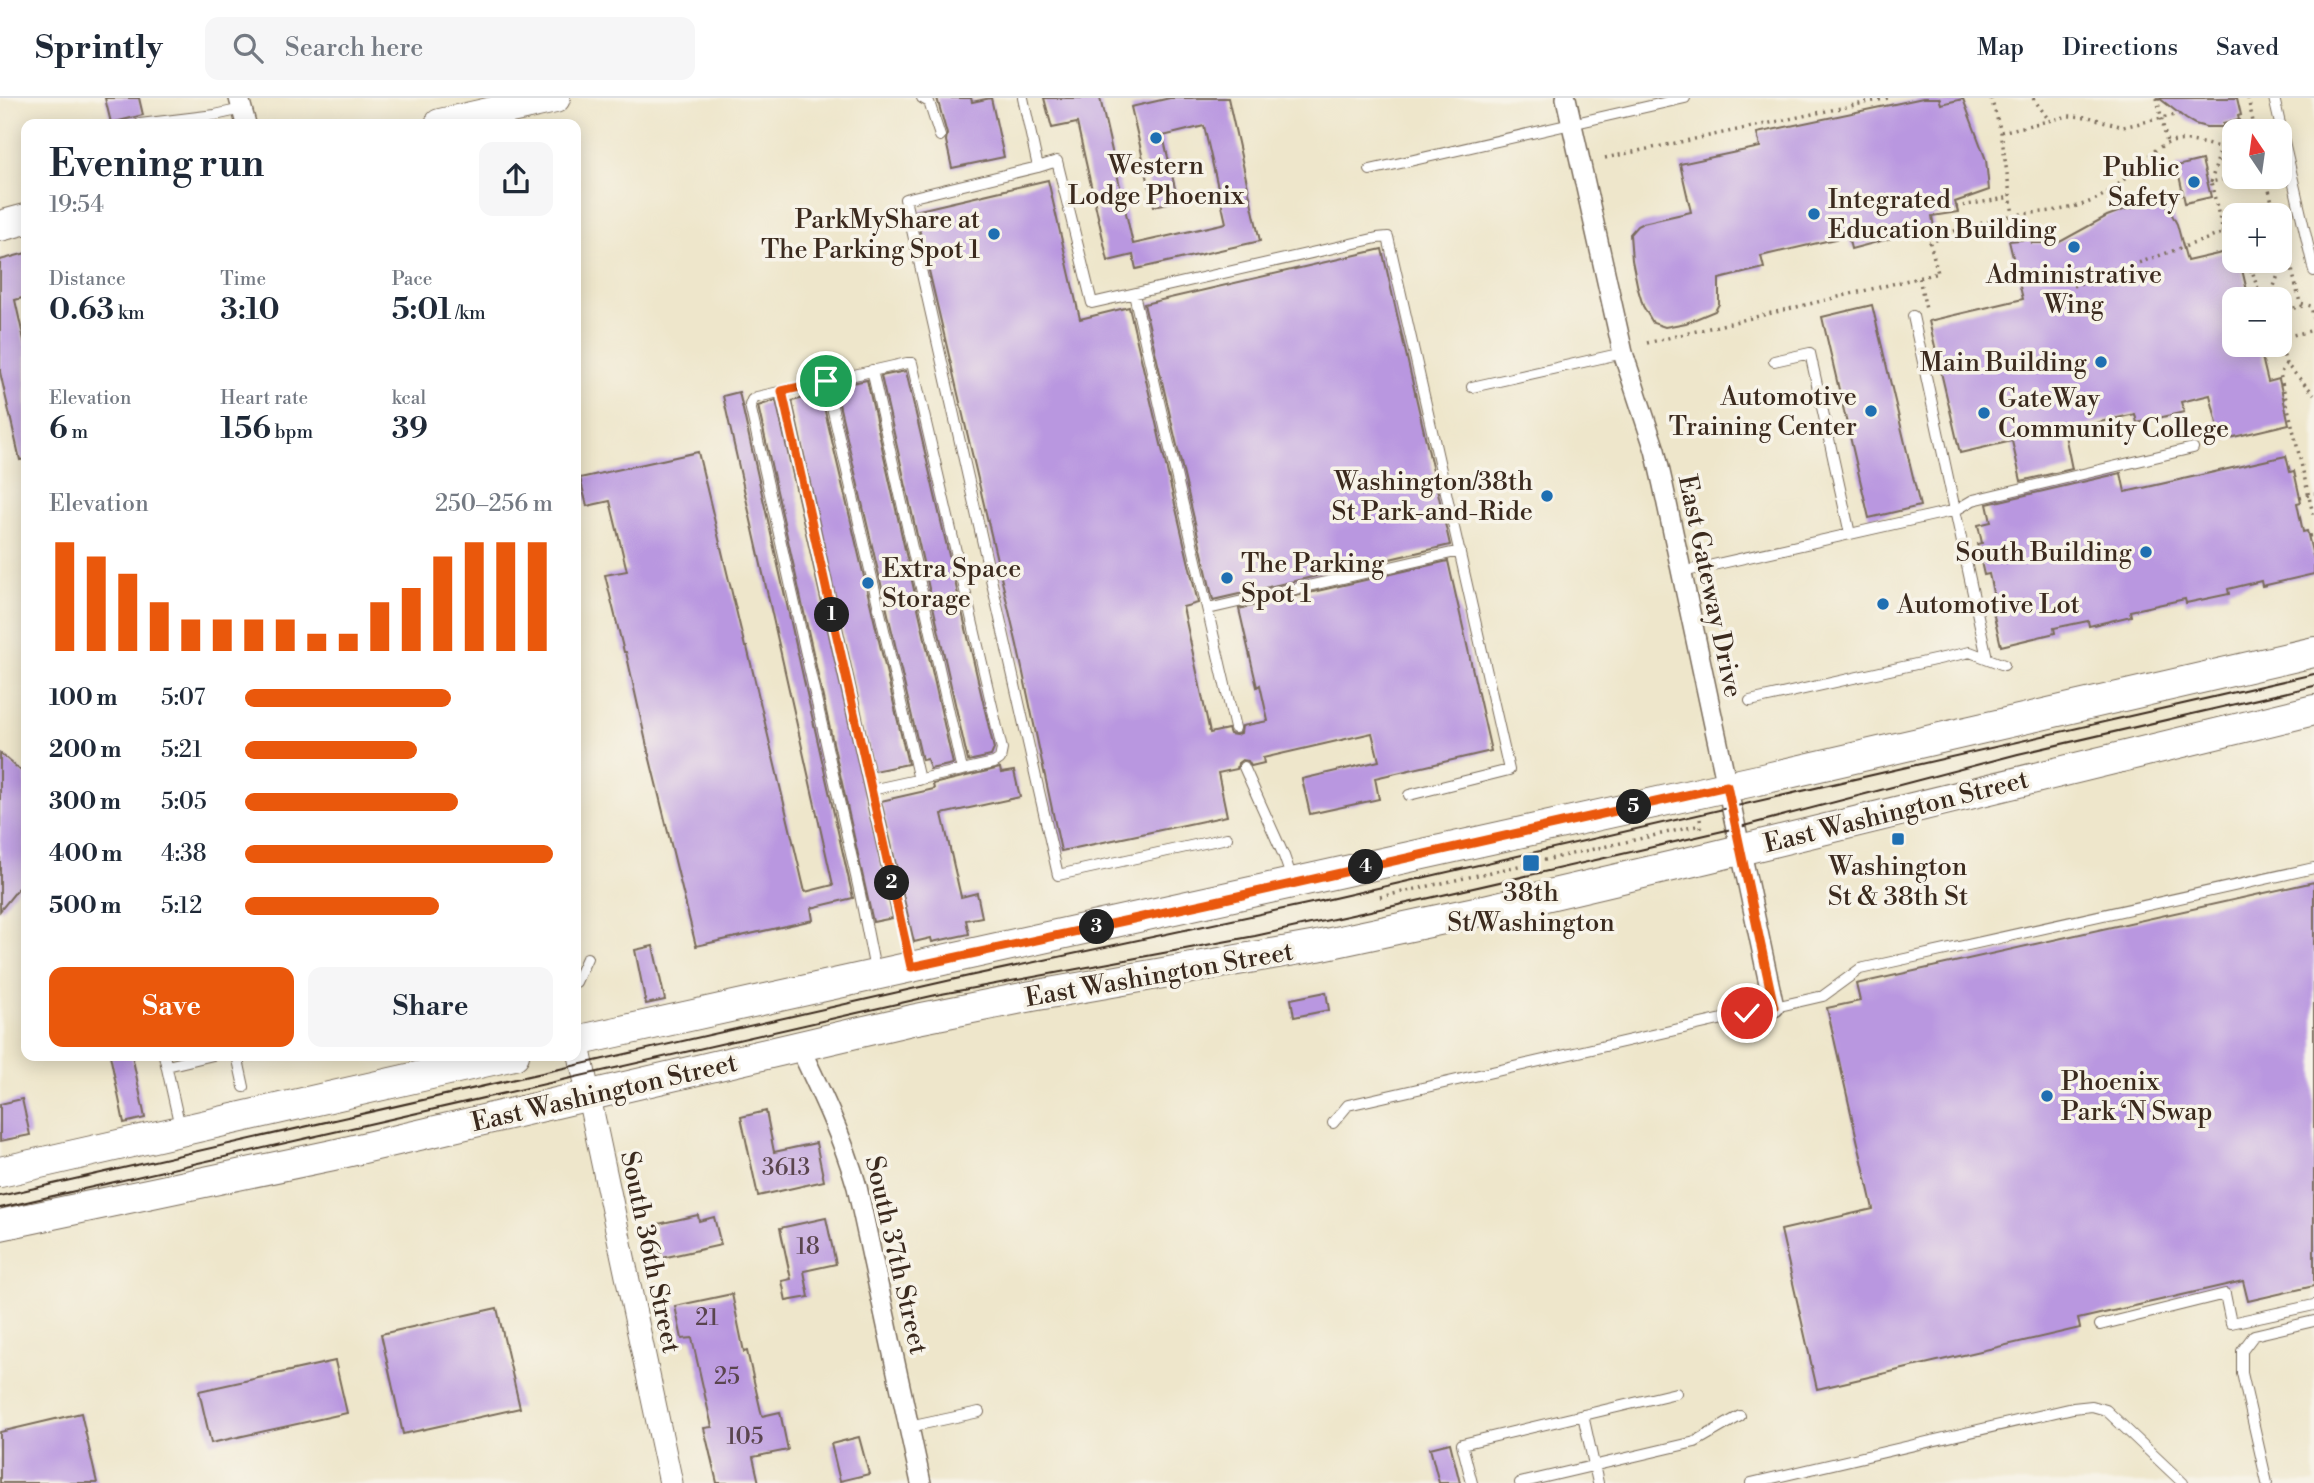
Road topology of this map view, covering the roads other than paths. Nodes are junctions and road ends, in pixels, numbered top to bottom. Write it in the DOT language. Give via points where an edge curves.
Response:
graph roads {
  1 [pos="555,98"];
  2 [pos="922,98"];
  3 [pos="1023,98"];
  4 [pos="1566,98"];
  5 [pos="1685,98"];
  6 [pos="2274,98"];
  7 [pos="242,110"];
  8 [pos="182,119"];
  9 [pos="468,119"];
  10 [pos="1572,124"];
  11 [pos="940,136"];
  12 [pos="1038,167"];
  13 [pos="1370,170"];
  14 [pos="21,220"];
  15 [pos="0,226"];
  16 [pos="2314,271"];
  17 [pos="1134,294"];
  18 [pos="1913,316"];
  19 [pos="1623,353"];
  20 [pos="1774,361"];
  21 [pos="872,370"];
  22 [pos="826,381"];
  23 [pos="1472,387"];
  24 [pos="782,391"];
  25 [pos="2193,448"];
  26 [pos="1956,510"];
  27 [pos="1850,534"];
  28 [pos="1460,551"];
  29 [pos="1682,572"];
  30 [pos="1208,610"];
  31 [pos="2314,652"];
  32 [pos="1986,658"];
  33 [pos="2004,665"];
  34 [pos="1750,701"];
  35 [pos="2314,710"];
  36 [pos="1235,727"];
  37 [pos="1244,767"];
  38 [pos="962,770"];
  39 [pos="919,780"];
  40 [pos="1727,786"];
  41 [pos="870,790"];
  42 [pos="1409,795"];
  43 [pos="1227,838"];
  44 [pos="1741,849"];
  45 [pos="2314,868"];
  46 [pos="1293,884"];
  47 [pos="587,958"];
  48 [pos="911,967"];
  49 [pos="581,971"];
  50 [pos="876,974"];
  51 [pos="1774,1007"];
  52 [pos="581,1037"];
  53 [pos="799,1045"];
  54 [pos="581,1060"];
  55 [pos="165,1061"];
  56 [pos="238,1061"];
  57 [pos="479,1061"];
  58 [pos="244,1087"];
  59 [pos="589,1096"];
  60 [pos="1333,1123"];
  61 [pos="181,1131"];
  62 [pos="0,1172"];
  63 [pos="0,1225"];
  64 [pos="2314,1305"];
  65 [pos="2314,1321"];
  66 [pos="2100,1325"];
  67 [pos="1676,1394"];
  68 [pos="979,1412"];
  69 [pos="1583,1415"];
  70 [pos="1740,1416"];
  71 [pos="909,1427"];
  72 [pos="1594,1466"];
  73 [pos="671,1483"];
  74 [pos="921,1483"];
  75 [pos="1472,1483"];
  76 [pos="1520,1483"];
  77 [pos="1598,1483"];
  78 [pos="1751,1483"];
  79 [pos="2183,1483"];
  80 [pos="2267,1483"];
  1 -- 9 [label="main road"];
  2 -- 11 [label="lane" via="929,102"];
  3 -- 12 [label="lane"];
  4 -- 10 [label="street, East Gateway Drive"];
  5 -- 10 [label="lane"];
  6 -- 16 [label="lane"];
  7 -- 8 [label="lane"];
  10 -- 13 [label="lane"];
  10 -- 19 [label="street, East Gateway Drive"];
  12 -- 17 [label="lane" via="1057,161 1092,303"];
  12 -- 43 [label="lane" via="905,199 1058,875"];
  14 -- 15 [label="main road"];
  17 -- 28 [label="lane" via="1388,237"];
  17 -- 30 [label="lane"];
  18 -- 26 [label="lane"];
  19 -- 23 [label="lane"];
  19 -- 29 [label="street, East Gateway Drive" via="1655,450"];
  20 -- 27 [label="lane" via="1810,353"];
  21 -- 22 [label="lane"];
  21 -- 38 [label="lane"];
  21 -- 38 [label="lane" via="907,363 915,369 1002,749 994,763"];
  22 -- 24 [label="lane"];
  22 -- 39 [label="lane"];
  24 -- 41 [label="lane"];
  24 -- 50 [label="lane" via="757,397 750,405"];
  25 -- 26 [label="lane" via="1973,500"];
  26 -- 27 [label="lane"];
  26 -- 32 [label="lane"];
  27 -- 29 [label="lane"];
  28 -- 30 [label="lane"];
  28 -- 42 [label="lane" via="1509,770"];
  29 -- 40 [label="street, East Gateway Drive"];
  30 -- 36 [label="lane"];
  31 -- 40 [label="main road, East Washington Street"];
  32 -- 33 [label="lane"];
  32 -- 34 [label="lane" via="1970,652"];
  35 -- 44 [label="main road, East Washington Street"];
  37 -- 46 [label="lane"];
  38 -- 39 [label="lane"];
  39 -- 41 [label="lane"];
  40 -- 44 [label="street, East Gateway Drive"];
  40 -- 46 [label="main road, East Washington Street"];
  41 -- 48 [label="lane"];
  44 -- 51 [label="street, East Gateway Drive"];
  44 -- 53 [label="main road, East Washington Street" via="1317,946 1032,996"];
  45 -- 51 [label="lane" via="1860,969 1823,996"];
  46 -- 48 [label="main road, East Washington Street"];
  47 -- 49 [label="lane"];
  48 -- 50 [label="main road, East Washington Street"];
  50 -- 52 [label="main road, East Washington Street"];
  51 -- 60 [label="lane" via="1348,1105"];
  53 -- 59 [label="main road, East Washington Street"];
  53 -- 71 [label="street, South 37th Street" via="847,1151"];
  54 -- 59 [label="street, South 36th Street"];
  55 -- 61 [label="lane"];
  56 -- 58 [label="lane"];
  57 -- 61 [label="main road"];
  59 -- 63 [label="main road, East Washington Street"];
  59 -- 73 [label="street, South 36th Street"];
  61 -- 62 [label="main road"];
  64 -- 66 [label="lane" via="2231,1323 2225,1294"];
  65 -- 80 [label="lane" via="2254,1335 2242,1351 2242,1373"];
  67 -- 69 [label="lane"];
  68 -- 71 [label="lane"];
  69 -- 72 [label="lane"];
  69 -- 75 [label="lane" via="1462,1444"];
  70 -- 72 [label="lane" via="1695,1442"];
  71 -- 74 [label="street, South 37th Street"];
  72 -- 76 [label="lane"];
  72 -- 77 [label="lane"];
  78 -- 79 [label="lane" via="2092,1406 2106,1410"];
}
